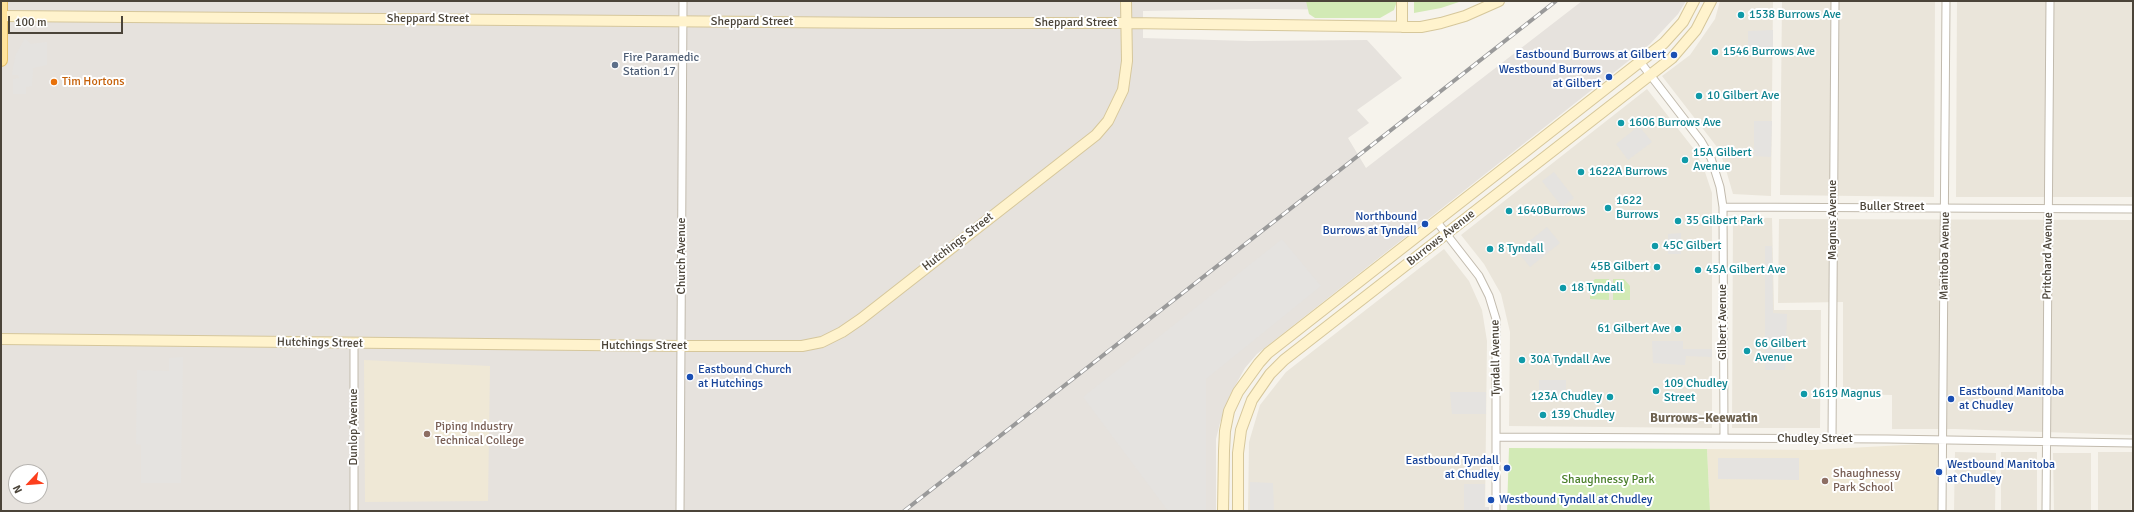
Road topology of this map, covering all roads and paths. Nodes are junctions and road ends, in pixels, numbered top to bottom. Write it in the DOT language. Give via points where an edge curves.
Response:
graph roads {
  1 [pos="1,1"];
  2 [pos="683,1"];
  3 [pos="1126,1"];
  4 [pos="1402,1"];
  5 [pos="1498,1"];
  6 [pos="1694,1"];
  7 [pos="1711,1"];
  8 [pos="1835,1"];
  9 [pos="1946,1"];
  10 [pos="2050,1"];
  11 [pos="1,16"];
  12 [pos="683,22"];
  13 [pos="1126,23"];
  14 [pos="1402,27"];
  15 [pos="1,60"];
  16 [pos="1641,62"];
  17 [pos="1651,75"];
  18 [pos="1723,206"];
  19 [pos="1833,207"];
  20 [pos="1945,208"];
  21 [pos="2049,208"];
  22 [pos="2133,209"];
  23 [pos="1437,222"];
  24 [pos="1446,234"];
  25 [pos="1,339"];
  26 [pos="354,344"];
  27 [pos="681,346"];
  28 [pos="1497,437"];
  29 [pos="1724,438"];
  30 [pos="1832,439"];
  31 [pos="1943,439"];
  32 [pos="2046,442"];
  33 [pos="2133,442"];
  34 [pos="354,511"];
  35 [pos="680,511"];
  36 [pos="1223,511"];
  37 [pos="1238,511"];
  38 [pos="1496,511"];
  39 [pos="1942,511"];
  40 [pos="2046,511"];
  1 -- 11 [label="main road"];
  2 -- 12 [label="street, Church Avenue"];
  3 -- 13 [label="street, Hutchings Street"];
  4 -- 14 [label="street"];
  5 -- 14 [label="street, Sheppard Street" via="1442,23"];
  6 -- 16 [label="street, Burrows Avenue" via="1678,27 1664,43"];
  7 -- 17 [label="street, Burrows Avenue" via="1696,30 1672,58"];
  8 -- 19 [label="street, Magnus Avenue"];
  9 -- 20 [label="street, Manitoba Avenue"];
  10 -- 21 [label="street, Pritchard Avenue"];
  11 -- 12 [label="street, Sheppard Street"];
  11 -- 15 [label="main road"];
  12 -- 13 [label="street, Sheppard Street"];
  12 -- 27 [label="street, Church Avenue"];
  13 -- 14 [label="street, Sheppard Street"];
  13 -- 27 [label="street, Hutchings Street" via="1127,61 1123,90 1108,121 1096,135 861,319 822,342 802,346"];
  16 -- 17 [label="street, Gilbert Avenue"];
  16 -- 23 [label="street, Burrows Avenue"];
  17 -- 18 [label="street, Gilbert Avenue" via="1707,150 1718,176"];
  17 -- 24 [label="street, Burrows Avenue"];
  18 -- 19 [label="street, Buller Street"];
  18 -- 29 [label="street, Gilbert Avenue"];
  19 -- 20 [label="street, Buller Street"];
  19 -- 30 [label="street, Magnus Avenue"];
  20 -- 21 [label="street, Buller Street"];
  20 -- 31 [label="street, Manitoba Avenue"];
  21 -- 22 [label="street, Buller Street"];
  21 -- 32 [label="street, Pritchard Avenue"];
  23 -- 24 [label="street, Tyndall Avenue"];
  23 -- 36 [label="street, Burrows Avenue" via="1268,353 1248,376 1230,411 1225,431"];
  24 -- 28 [label="street, Tyndall Avenue" via="1478,276 1494,308 1497,329"];
  24 -- 37 [label="street, Burrows Avenue" via="1284,360 1260,387 1245,414 1242,430 1238,454"];
  25 -- 26 [label="street, Hutchings Street"];
  26 -- 27 [label="street, Hutchings Street"];
  26 -- 34 [label="street, Dunlop Avenue"];
  27 -- 35 [label="street, Church Avenue"];
  28 -- 29 [label="street, Chudley Street"];
  28 -- 38 [label="street, Tyndall Avenue"];
  29 -- 30 [label="street, Chudley Street"];
  30 -- 31 [label="street, Chudley Street"];
  31 -- 32 [label="street, Chudley Street"];
  31 -- 39 [label="street, Manitoba Avenue"];
  32 -- 33 [label="street, Chudley Street"];
  32 -- 40 [label="street, Pritchard Avenue"];
}
